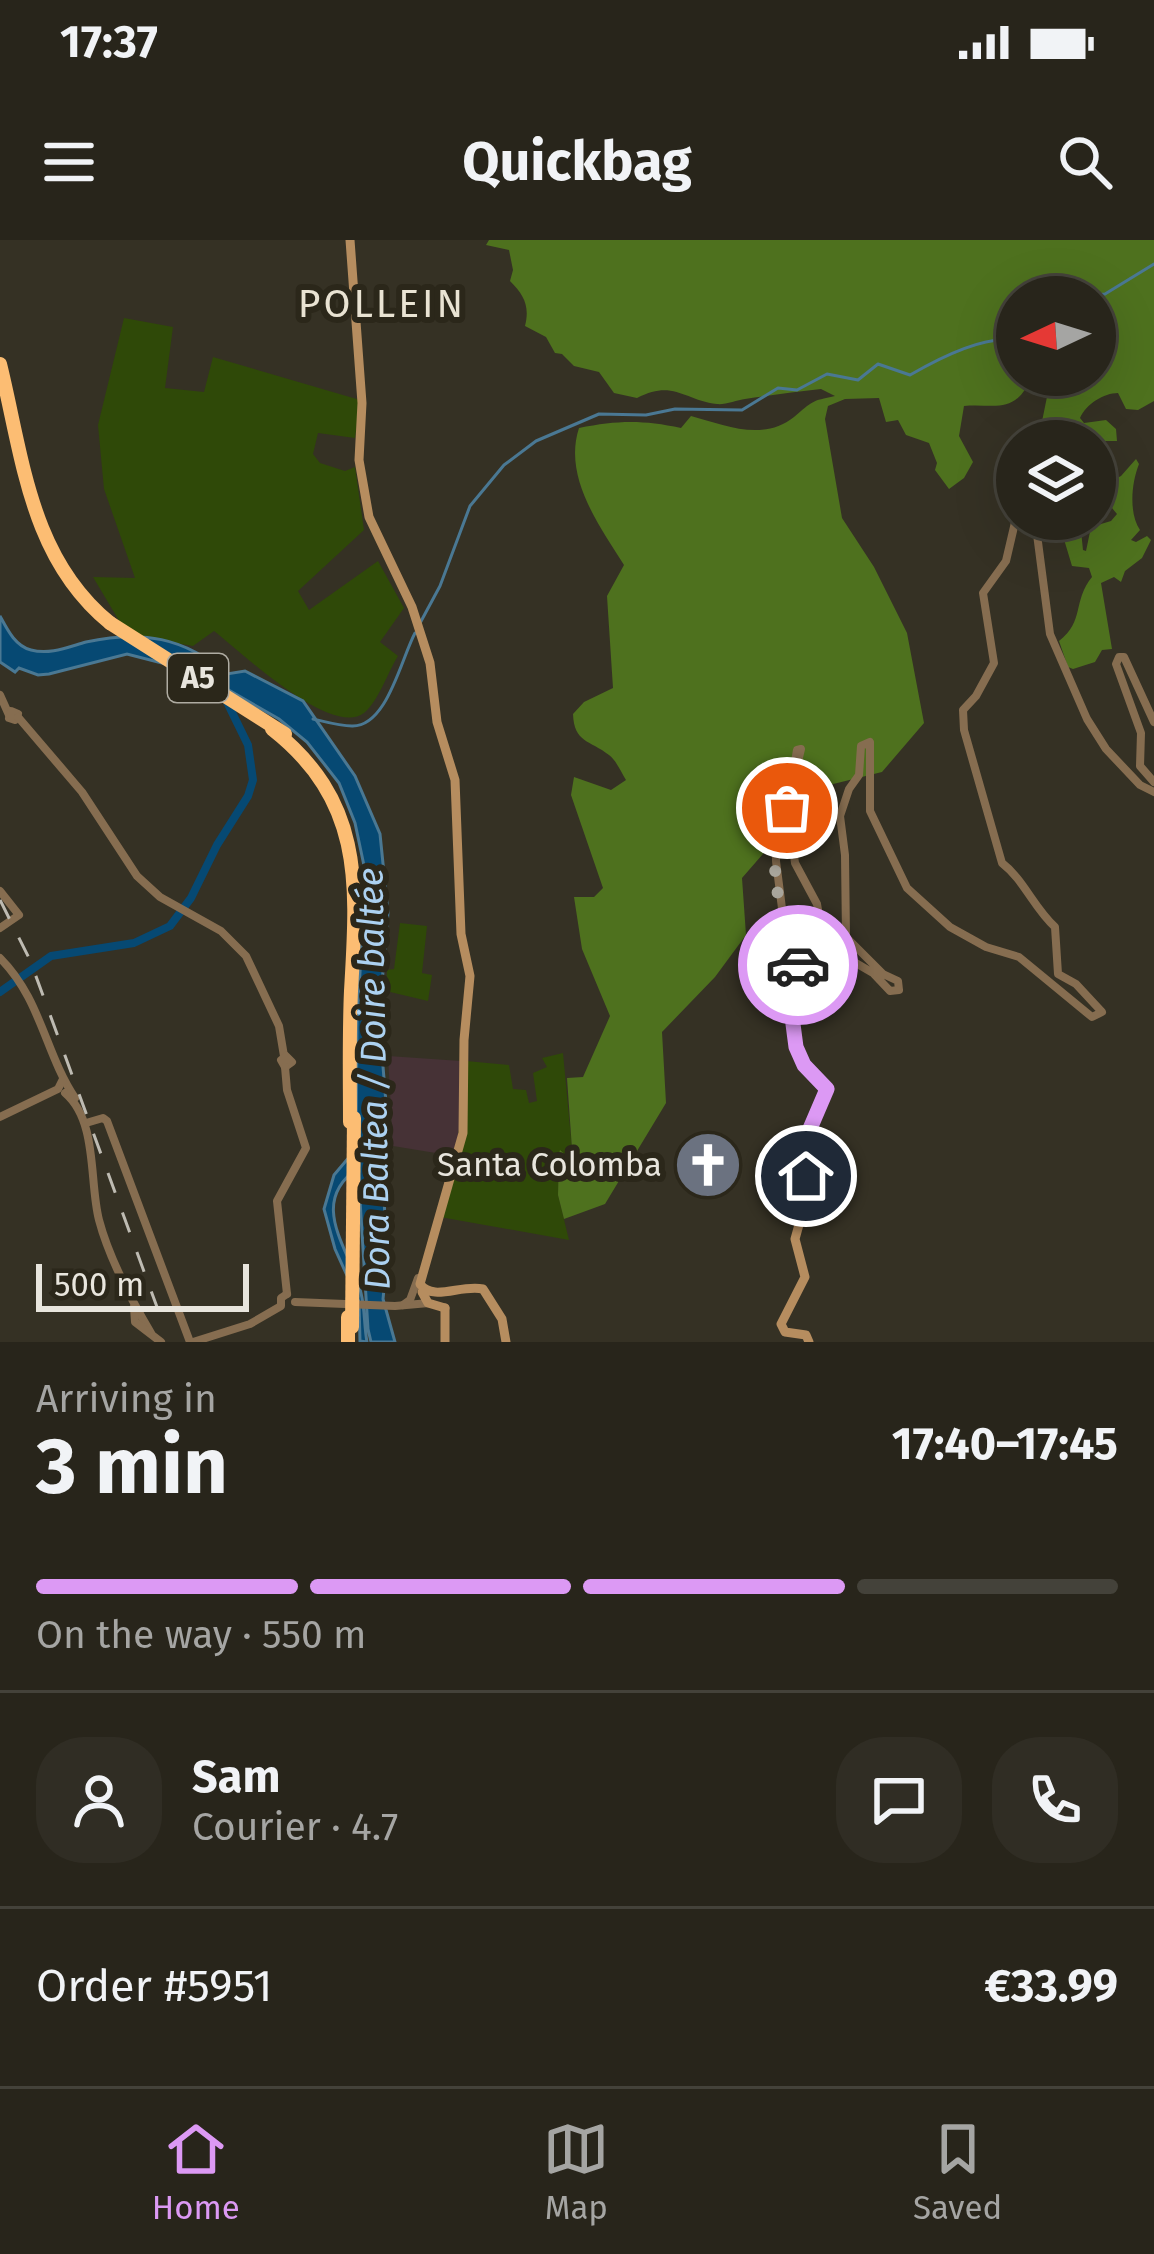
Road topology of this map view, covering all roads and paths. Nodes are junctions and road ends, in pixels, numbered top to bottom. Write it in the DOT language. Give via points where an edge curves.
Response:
graph roads {
  1 [pos="350,240"];
  2 [pos="0,364"];
  3 [pos="0,382"];
  4 [pos="1011,540"];
  5 [pos="1038,540"];
  6 [pos="106,622"];
  7 [pos="2,699"];
  8 [pos="11,719"];
  9 [pos="1154,722"];
  10 [pos="1154,782"];
  11 [pos="1154,792"];
  12 [pos="0,891"];
  13 [pos="0,928"];
  14 [pos="0,958"];
  15 [pos="65,1088"];
  16 [pos="73,1100"];
  17 [pos="0,1117"];
  18 [pos="352,1120"];
  19 [pos="86,1128"];
  20 [pos="805,1204"];
  21 [pos="284,1270"];
  22 [pos="418,1280"];
  23 [pos="287,1294"];
  24 [pos="433,1300"];
  25 [pos="295,1302"];
  26 [pos="322,1303"];
  27 [pos="389,1305"];
  28 [pos="403,1305"];
  29 [pos="280,1306"];
  30 [pos="349,1326"];
  31 [pos="199,1341"];
  32 [pos="161,1342"];
  33 [pos="445,1342"];
  34 [pos="506,1342"];
  35 [pos="809,1342"];
  1 -- 22 [label="main road" via="362,394 358,447 369,517 430,663 455,780 470,984 463,1133"];
  2 -- 6 [label="highway, A5" via="43,536 69,582"];
  3 -- 6 [label="highway, A5" via="41,542 57,574"];
  4 -- 20 [label="street" via="982,597 994,663 962,710 964,730 1002,863 1055,927 1056,971 1102,1012 1092,1017 1019,957 950,927 907,888 870,811 870,742 861,746 860,776 840,816 846,937 899,990 830,947 794,853 800,748 776,841 785,932 798,965 788,986 796,1044 827,1089 809,1131"];
  5 -- 11 [label="street" via="1050,634 1088,719 1106,749"];
  6 -- 18 [label="highway, A5, bridge" via="268,725 300,754 342,819 356,909"];
  6 -- 18 [label="highway, A5, bridge" via="286,734 332,790 357,857 360,904"];
  7 -- 8 [label="street"];
  8 -- 21 [label="street" via="62,767 136,876 246,956 279,1026 287,1090 306,1148 277,1202"];
  9 -- 10 [label="street" via="1119,657 1141,733 1141,766"];
  12 -- 13 [label="street" via="19,913"];
  14 -- 15 [label="street" via="43,1022"];
  15 -- 16 [label="street"];
  15 -- 17 [label="street"];
  15 -- 19 [label="street"];
  16 -- 19 [label="street"];
  16 -- 19 [label="street"];
  18 -- 30 [label="highway, A5, bridge"];
  19 -- 31 [label="street" via="105,1118"];
  19 -- 32 [label="street" via="100,1224 142,1323"];
  20 -- 35 [label="main road" via="795,1239 806,1274 781,1327"];
  21 -- 23 [label="street"];
  21 -- 26 [label="street" via="295,1295"];
  22 -- 24 [label="main road"];
  22 -- 28 [label="street"];
  23 -- 25 [label="street"];
  23 -- 29 [label="street"];
  24 -- 27 [label="street"];
  24 -- 28 [label="street"];
  24 -- 33 [label="main road"];
  24 -- 34 [label="main road" via="473,1290 490,1300"];
  25 -- 26 [label="street"];
  25 -- 29 [label="street"];
  26 -- 30 [label="street"];
  27 -- 28 [label="street"];
  27 -- 30 [label="street"];
  29 -- 31 [label="street"];
}
